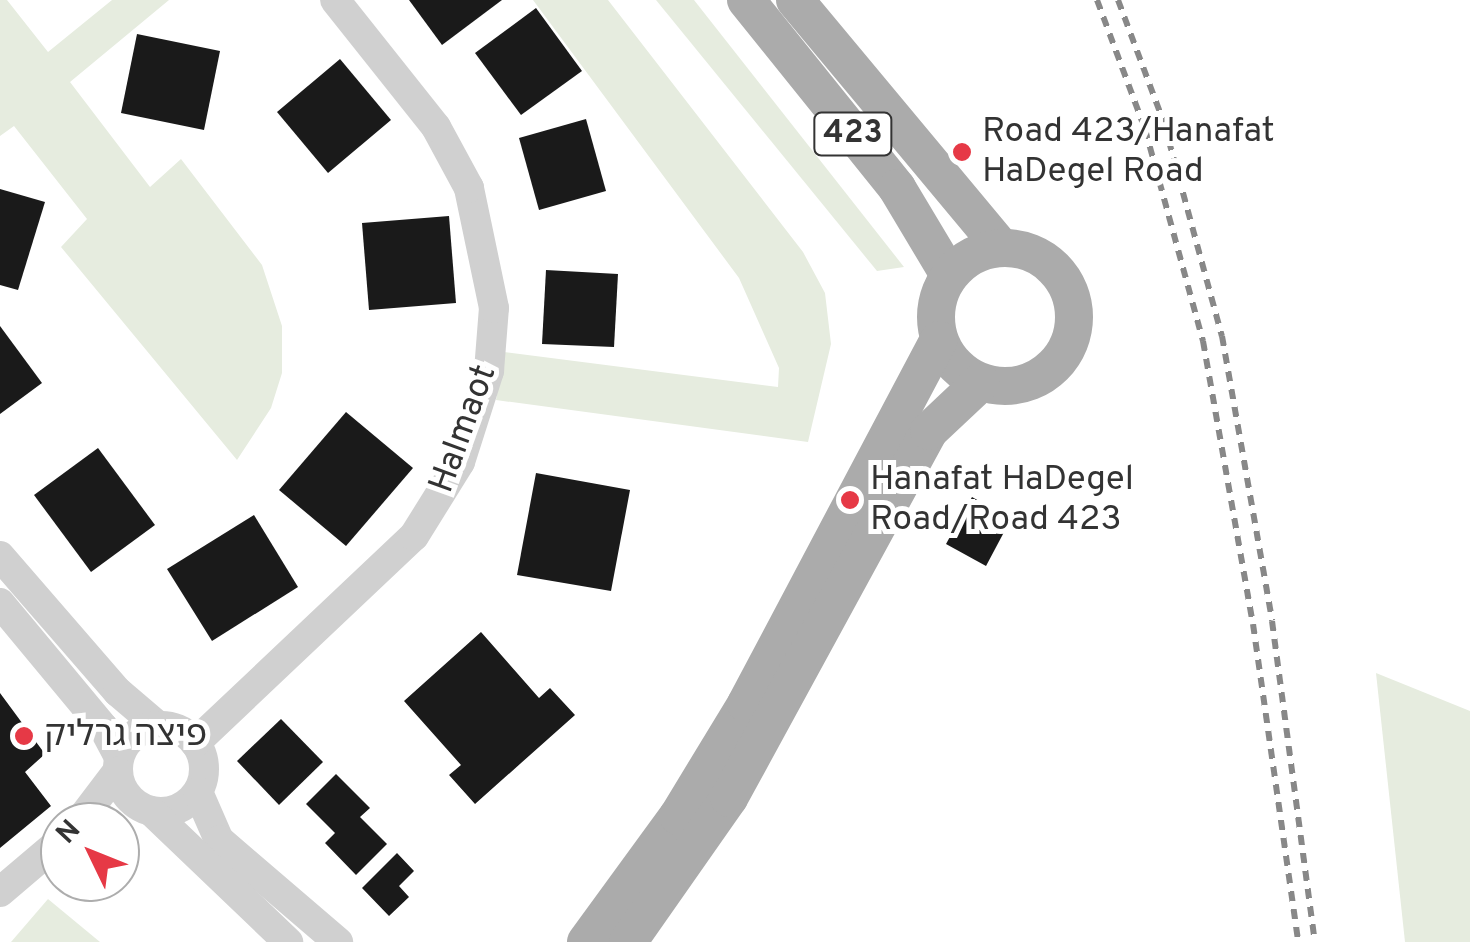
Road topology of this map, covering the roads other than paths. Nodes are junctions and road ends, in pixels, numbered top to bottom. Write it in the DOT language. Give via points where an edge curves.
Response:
graph roads {
  1 [pos="336,0"];
  2 [pos="746,0"];
  3 [pos="794,0"];
  4 [pos="1001,247"];
  5 [pos="949,275"];
  6 [pos="938,340"];
  7 [pos="981,382"];
  8 [pos="0,556"];
  9 [pos="0,602"];
  10 [pos="158,726"];
  11 [pos="195,742"];
  12 [pos="118,764"];
  13 [pos="198,792"];
  14 [pos="92,802"];
  15 [pos="145,809"];
  16 [pos="140,810"];
  17 [pos="40,858"];
  18 [pos="0,892"];
  19 [pos="288,942"];
  20 [pos="338,942"];
  21 [pos="586,942"];
  22 [pos="628,942"];
  1 -- 11 [label="street, HaImaot" via="436,126 469,188 488,265 491,360 460,462 414,536"];
  2 -- 5 [label="main road, 423" via="897,188"];
  3 -- 4 [label="main road, 423"];
  4 -- 5 [label="main road" via="971,256"];
  4 -- 7 [label="main road" via="1028,251 1054,267 1070,291 1072,334 1060,358 1039,377 1012,386"];
  5 -- 6 [label="main road" via="936,306"];
  6 -- 7 [label="main road" via="962,372"];
  6 -- 21 [label="main road" via="746,704 678,816"];
  7 -- 22 [label="main road" via="929,432 729,798"];
  8 -- 10 [label="street" via="118,692"];
  9 -- 12 [label="street" via="103,727"];
  10 -- 11 [label="street"];
  10 -- 12 [label="street" via="134,736"];
  11 -- 13 [label="street" via="204,766"];
  12 -- 14 [label="street"];
  12 -- 15 [label="street" via="124,792"];
  13 -- 15 [label="street" via="177,809"];
  13 -- 20 [label="street" via="219,840"];
  15 -- 16 [label="street"];
  15 -- 19 [label="street"];
  17 -- 18 [label="street"];
}
